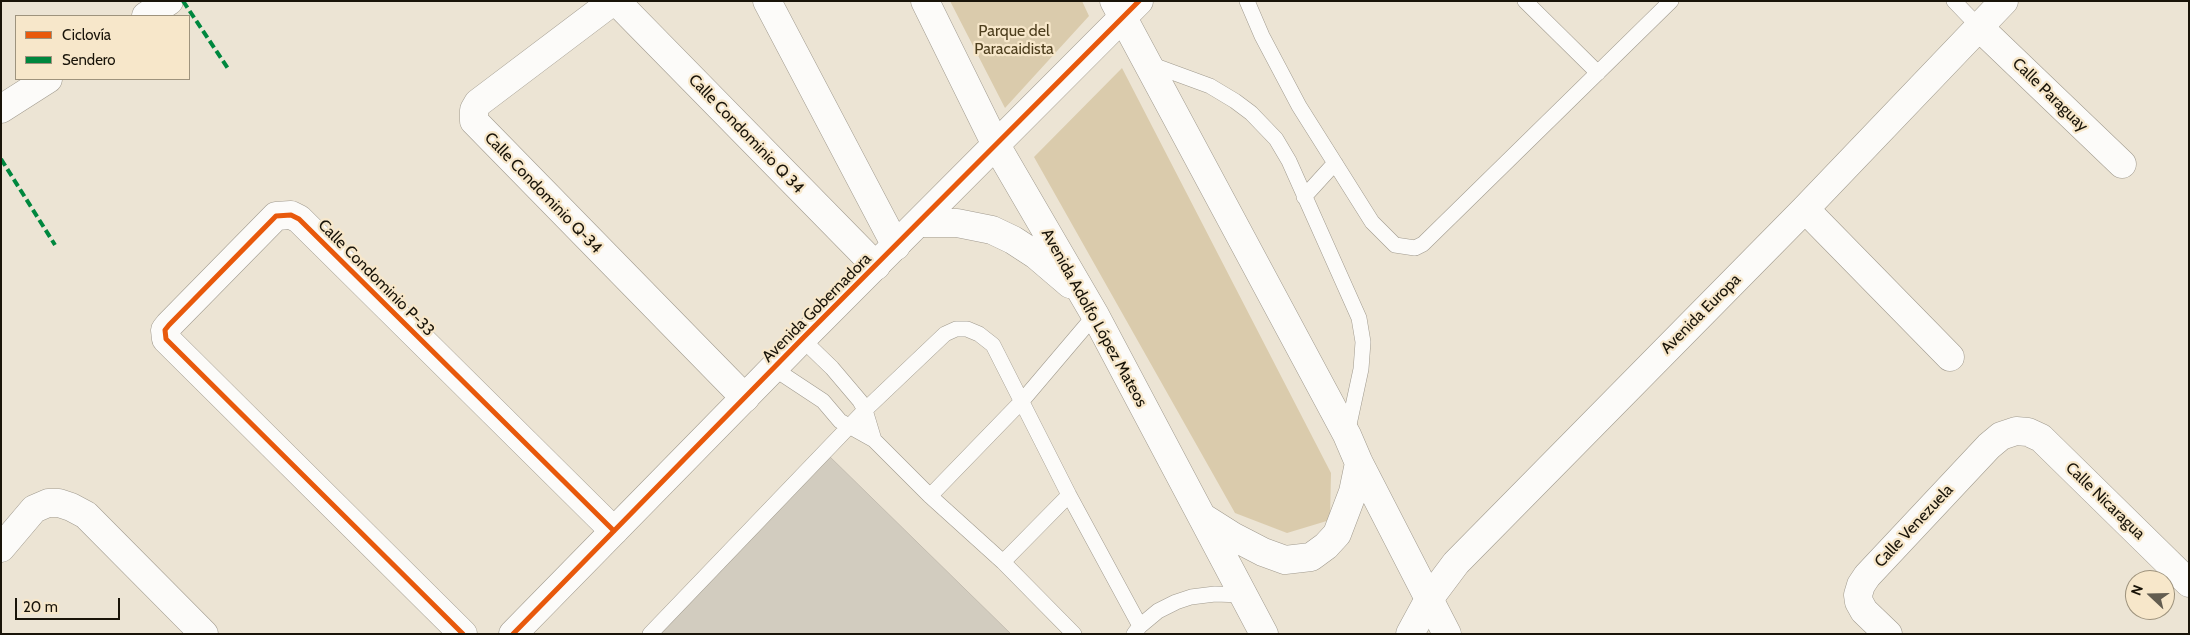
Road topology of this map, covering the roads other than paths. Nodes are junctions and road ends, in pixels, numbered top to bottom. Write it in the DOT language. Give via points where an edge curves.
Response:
graph roads {
  1 [pos="169,1"];
  2 [pos="614,1"];
  3 [pos="767,1"];
  4 [pos="924,1"];
  5 [pos="1246,1"];
  6 [pos="1525,1"];
  7 [pos="1671,1"];
  8 [pos="1954,1"];
  9 [pos="2004,1"];
  10 [pos="1125,7"];
  11 [pos="148,15"];
  12 [pos="1979,27"];
  13 [pos="1146,63"];
  14 [pos="1598,74"];
  15 [pos="46,80"];
  16 [pos="1,109"];
  17 [pos="996,145"];
  18 [pos="1335,163"];
  19 [pos="2122,164"];
  20 [pos="1304,197"];
  21 [pos="1805,209"];
  22 [pos="919,224"];
  23 [pos="896,246"];
  24 [pos="876,266"];
  25 [pos="1090,305"];
  26 [pos="802,339"];
  27 [pos="1950,357"];
  28 [pos="774,368"];
  29 [pos="744,398"];
  30 [pos="1022,401"];
  31 [pos="865,410"];
  32 [pos="849,428"];
  33 [pos="2016,431"];
  34 [pos="1347,435"];
  35 [pos="874,440"];
  36 [pos="1359,464"];
  37 [pos="1069,495"];
  38 [pos="930,496"];
  39 [pos="1201,515"];
  40 [pos="614,531"];
  41 [pos="1,548"];
  42 [pos="1003,562"];
  43 [pos="2189,583"];
  44 [pos="1242,595"];
  45 [pos="1429,599"];
  46 [pos="1137,630"];
  47 [pos="204,634"];
  48 [pos="463,634"];
  49 [pos="513,634"];
  50 [pos="650,634"];
  51 [pos="1074,634"];
  52 [pos="1264,634"];
  53 [pos="1410,634"];
  54 [pos="1447,634"];
  55 [pos="1888,634"];
  1 -- 11 [label="street"];
  2 -- 24 [label="street, Calle Condominio Q 34"];
  2 -- 29 [label="street, Calle Condominio Q-34" via="478,103 474,121"];
  3 -- 23 [label="street"];
  4 -- 17 [label="street, Avenida Adolfo López Mateos"];
  5 -- 18 [label="lane" via="1290,88"];
  6 -- 14 [label="lane"];
  7 -- 14 [label="lane"];
  8 -- 12 [label="lane"];
  9 -- 12 [label="street, Avenida Europa"];
  10 -- 13 [label="street"];
  10 -- 17 [label="street, Avenida Gobernadora"];
  12 -- 19 [label="street, Calle Paraguay"];
  12 -- 21 [label="street, Avenida Europa"];
  13 -- 20 [label="lane" via="1210,86 1252,113 1276,139"];
  13 -- 34 [label="street"];
  14 -- 18 [label="lane" via="1422,244 1414,248 1395,245 1387,239 1372,222"];
  15 -- 16 [label="street"];
  17 -- 22 [label="street, Avenida Gobernadora"];
  17 -- 25 [label="street, Avenida Adolfo López Mateos"];
  18 -- 20 [label="lane"];
  20 -- 34 [label="lane" via="1359,318 1363,342 1361,369"];
  21 -- 27 [label="street"];
  21 -- 45 [label="street, Avenida Europa" via="1456,563"];
  22 -- 23 [label="street, Avenida Gobernadora"];
  22 -- 25 [label="street" via="957,223 992,230 1036,255"];
  23 -- 24 [label="street, Avenida Gobernadora"];
  24 -- 26 [label="street, Avenida Gobernadora"];
  25 -- 30 [label="lane"];
  25 -- 39 [label="street, Avenida Adolfo López Mateos"];
  26 -- 28 [label="street, Avenida Gobernadora"];
  26 -- 31 [label="lane" via="855,393"];
  28 -- 29 [label="street, Avenida Gobernadora"];
  28 -- 32 [label="lane" via="823,401"];
  29 -- 40 [label="street, Avenida Gobernadora"];
  30 -- 31 [label="lane" via="993,346 967,329 945,334"];
  30 -- 37 [label="lane"];
  30 -- 38 [label="lane"];
  31 -- 32 [label="lane"];
  31 -- 35 [label="lane"];
  32 -- 35 [label="lane"];
  32 -- 50 [label="lane"];
  33 -- 43 [label="street, Calle Nicaragua" via="2041,438"];
  33 -- 55 [label="street, Calle Venezuela" via="1989,446 1861,585 1859,602"];
  34 -- 36 [label="street"];
  35 -- 38 [label="lane"];
  36 -- 39 [label="street" via="1353,492 1337,534 1311,557 1285,560 1262,552"];
  36 -- 45 [label="street"];
  37 -- 42 [label="lane"];
  37 -- 46 [label="lane"];
  38 -- 42 [label="lane"];
  39 -- 44 [label="street, Avenida Adolfo López Mateos"];
  40 -- 48 [label="street, Calle Condominio P-33" via="299,219 291,215 276,216 169,325 165,330 166,339"];
  40 -- 49 [label="street, Avenida Gobernadora"];
  41 -- 47 [label="street" via="34,508 48,503 71,507 86,515"];
  42 -- 51 [label="lane"];
  44 -- 46 [label="lane" via="1191,597 1158,611"];
  44 -- 52 [label="street, Avenida Adolfo López Mateos"];
  45 -- 53 [label="street, Avenida Europa"];
  45 -- 54 [label="street"];
}
